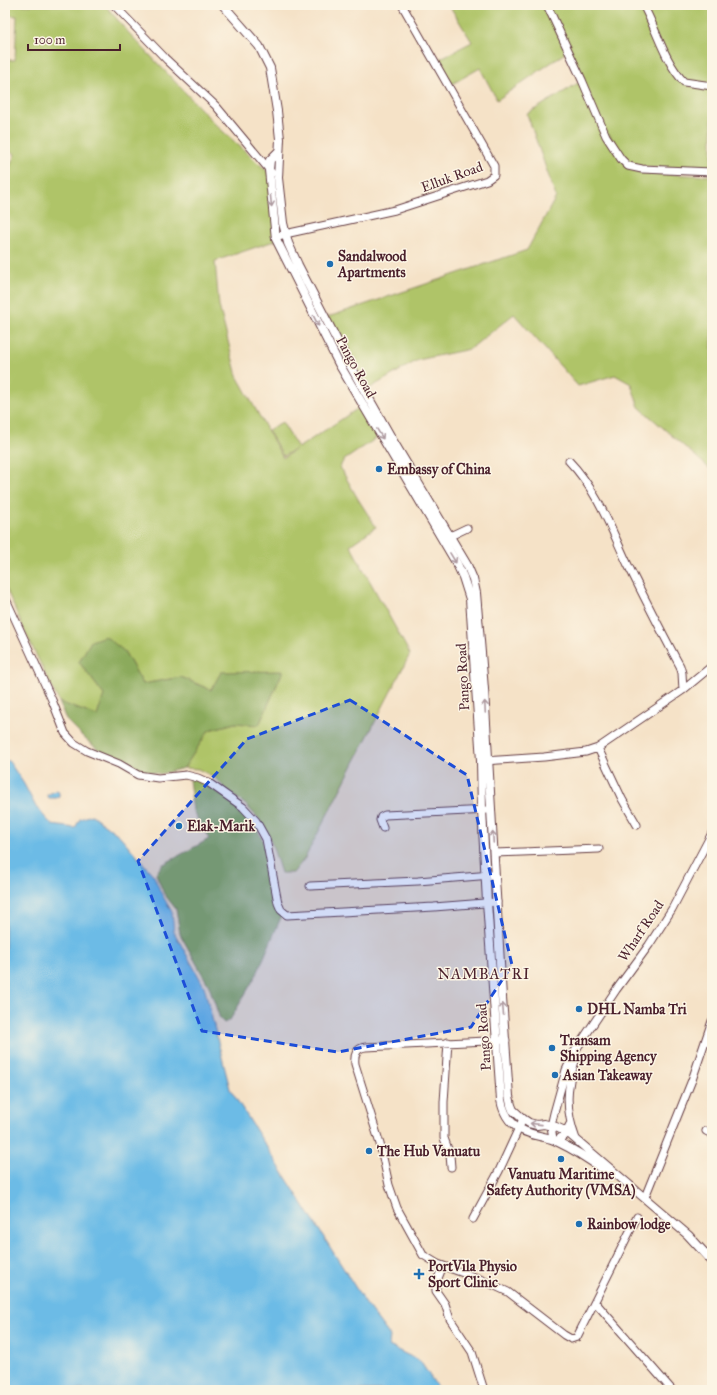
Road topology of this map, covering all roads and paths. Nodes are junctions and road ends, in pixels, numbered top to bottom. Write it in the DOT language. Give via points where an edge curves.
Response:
graph roads {
  1 [pos="114,5"];
  2 [pos="223,5"];
  3 [pos="402,5"];
  4 [pos="547,5"];
  5 [pos="643,5"];
  6 [pos="712,86"];
  7 [pos="279,152"];
  8 [pos="269,170"];
  9 [pos="712,172"];
  10 [pos="278,178"];
  11 [pos="285,234"];
  12 [pos="276,237"];
  13 [pos="569,461"];
  14 [pos="467,528"];
  15 [pos="446,538"];
  16 [pos="5,597"];
  17 [pos="712,666"];
  18 [pos="683,690"];
  19 [pos="598,748"];
  20 [pos="484,761"];
  21 [pos="482,810"];
  22 [pos="492,810"];
  23 [pos="637,825"];
  24 [pos="383,828"];
  25 [pos="712,833"];
  26 [pos="599,849"];
  27 [pos="494,853"];
  28 [pos="495,874"];
  29 [pos="486,876"];
  30 [pos="310,886"];
  31 [pos="487,902"];
  32 [pos="497,902"];
  33 [pos="712,1021"];
  34 [pos="582,1039"];
  35 [pos="502,1040"];
  36 [pos="448,1042"];
  37 [pos="523,1119"];
  38 [pos="551,1126"];
  39 [pos="569,1128"];
  40 [pos="519,1129"];
  41 [pos="555,1140"];
  42 [pos="451,1167"];
  43 [pos="625,1182"];
  44 [pos="645,1198"];
  45 [pos="637,1217"];
  46 [pos="474,1219"];
  47 [pos="712,1261"];
  48 [pos="443,1266"];
  49 [pos="595,1302"];
  50 [pos="665,1387"];
  51 [pos="484,1390"];
  52 [pos="672,1390"];
  1 -- 8 [label="street" via="216,106"];
  2 -- 7 [label="street, Pango Road" via="259,46 270,68 277,111"];
  3 -- 11 [label="street, Elluk Road" via="494,166 494,175 487,180 395,210"];
  4 -- 9 [label="street" via="606,136 621,159 628,166 642,169"];
  5 -- 6 [label="street" via="680,78 684,82"];
  7 -- 8 [label="street" via="270,160"];
  7 -- 10 [label="street, Pango Road"];
  8 -- 10 [label="street"];
  8 -- 12 [label="street, Pango Road, one-way"];
  10 -- 11 [label="street, Pango Road"];
  11 -- 12 [label="street, Elluk Road"];
  11 -- 15 [label="street, Pango Road" via="298,265 349,364"];
  12 -- 15 [label="street, Pango Road, one-way" via="339,364"];
  13 -- 18 [label="street" via="584,478 598,501 680,666"];
  14 -- 15 [label="street"];
  15 -- 20 [label="street, Pango Road" via="467,565 476,590 484,682"];
  16 -- 31 [label="street" via="65,733 86,751 119,764 138,775 158,778 186,775 198,778 243,807 256,821 266,839 278,903 287,915"];
  17 -- 18 [label="street"];
  18 -- 19 [label="street"];
  19 -- 20 [label="street" via="579,753"];
  19 -- 23 [label="street"];
  20 -- 21 [label="street, Pango Road"];
  20 -- 22 [label="street, Pango Road"];
  21 -- 22 [label="street"];
  21 -- 24 [label="street" via="385,815 380,820"];
  21 -- 29 [label="street, Pango Road"];
  27 -- 22 [label="street, Pango Road, one-way"];
  25 -- 34 [label="street, Wharf Road" via="672,909"];
  26 -- 27 [label="street"];
  27 -- 28 [label="street, Pango Road"];
  28 -- 29 [label="street"];
  28 -- 32 [label="street, Pango Road"];
  29 -- 30 [label="street"];
  29 -- 31 [label="street, Pango Road"];
  31 -- 32 [label="street"];
  31 -- 35 [label="street, Pango Road"];
  35 -- 32 [label="street, Pango Road, one-way"];
  33 -- 44 [label="street" via="692,1080"];
  34 -- 38 [label="street, Wharf Road" via="566,1070"];
  34 -- 39 [label="street, Wharf Road" via="568,1091"];
  35 -- 36 [label="street"];
  35 -- 37 [label="street, Pango Road" via="511,1105"];
  35 -- 40 [label="street, Pango Road" via="501,1100 506,1116"];
  36 -- 42 [label="street" via="444,1138"];
  36 -- 48 [label="street" via="362,1047 354,1058 397,1208 423,1255"];
  38 -- 37 [label="street, Pango Road, one-way" via="528,1123"];
  37 -- 40 [label="street"];
  38 -- 39 [label="street, Pango Road"];
  38 -- 41 [label="street, Wharf Road"];
  39 -- 41 [label="street" via="565,1135"];
  39 -- 43 [label="street, Pango Road" via="590,1153"];
  40 -- 41 [label="street, Pango Road"];
  40 -- 46 [label="street"];
  41 -- 43 [label="street, Pango Road"];
  43 -- 44 [label="street, Pango Road"];
  44 -- 47 [label="street, Pango Road" via="688,1235"];
  45 -- 49 [label="street"];
  48 -- 49 [label="street" via="508,1292 571,1339 577,1337"];
  48 -- 51 [label="street" via="436,1283 436,1291 445,1304 450,1319 472,1352"];
  49 -- 50 [label="street"];
  50 -- 52 [label="street"];
}
